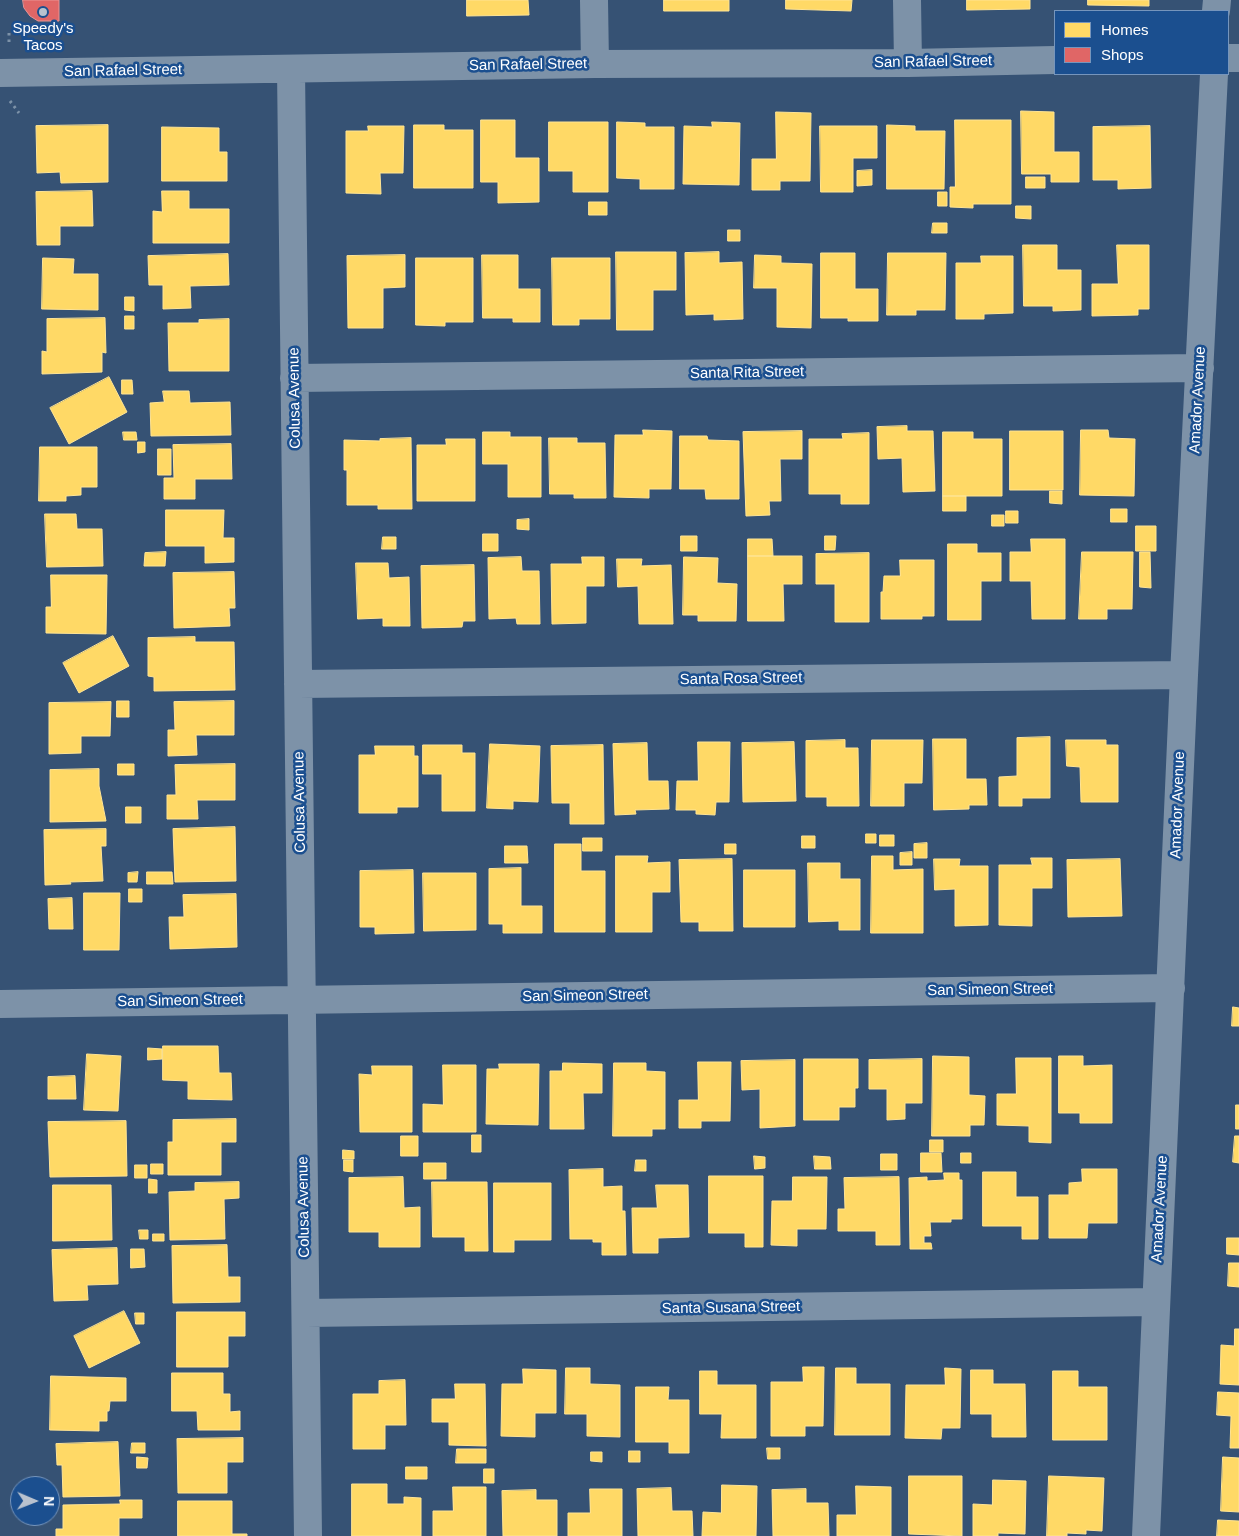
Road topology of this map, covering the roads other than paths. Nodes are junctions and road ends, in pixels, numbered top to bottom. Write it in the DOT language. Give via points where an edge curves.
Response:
graph roads {
  1 [pos="594,0"];
  2 [pos="907,0"];
  3 [pos="1054,60"];
  4 [pos="908,63"];
  5 [pos="595,64"];
  6 [pos="291,69"];
  7 [pos="0,73"];
  8 [pos="1214,75"];
  9 [pos="1200,368"];
  10 [pos="294,378"];
  11 [pos="1184,675"];
  12 [pos="298,684"];
  13 [pos="1170,988"];
  14 [pos="302,999"];
  15 [pos="0,1004"];
  16 [pos="1156,1302"];
  17 [pos="306,1313"];
  18 [pos="308,1536"];
  19 [pos="1146,1536"];
  1 -- 5 [label="street"];
  2 -- 4 [label="street"];
  3 -- 4 [label="street, San Rafael Street"];
  4 -- 5 [label="street, San Rafael Street"];
  5 -- 6 [label="street, San Rafael Street"];
  6 -- 7 [label="street, San Rafael Street"];
  6 -- 10 [label="street, Colusa Avenue"];
  8 -- 9 [label="street, Amador Avenue"];
  9 -- 10 [label="street, Santa Rita Street"];
  9 -- 11 [label="street, Amador Avenue"];
  10 -- 12 [label="street, Colusa Avenue"];
  11 -- 12 [label="street, Santa Rosa Street"];
  11 -- 13 [label="street, Amador Avenue"];
  12 -- 14 [label="street, Colusa Avenue"];
  13 -- 14 [label="street, San Simeon Street"];
  13 -- 16 [label="street, Amador Avenue"];
  14 -- 15 [label="street, San Simeon Street"];
  14 -- 17 [label="street, Colusa Avenue"];
  16 -- 17 [label="street, Santa Susana Street"];
  16 -- 19 [label="street, Amador Avenue"];
  17 -- 18 [label="street, Colusa Avenue"];
}
